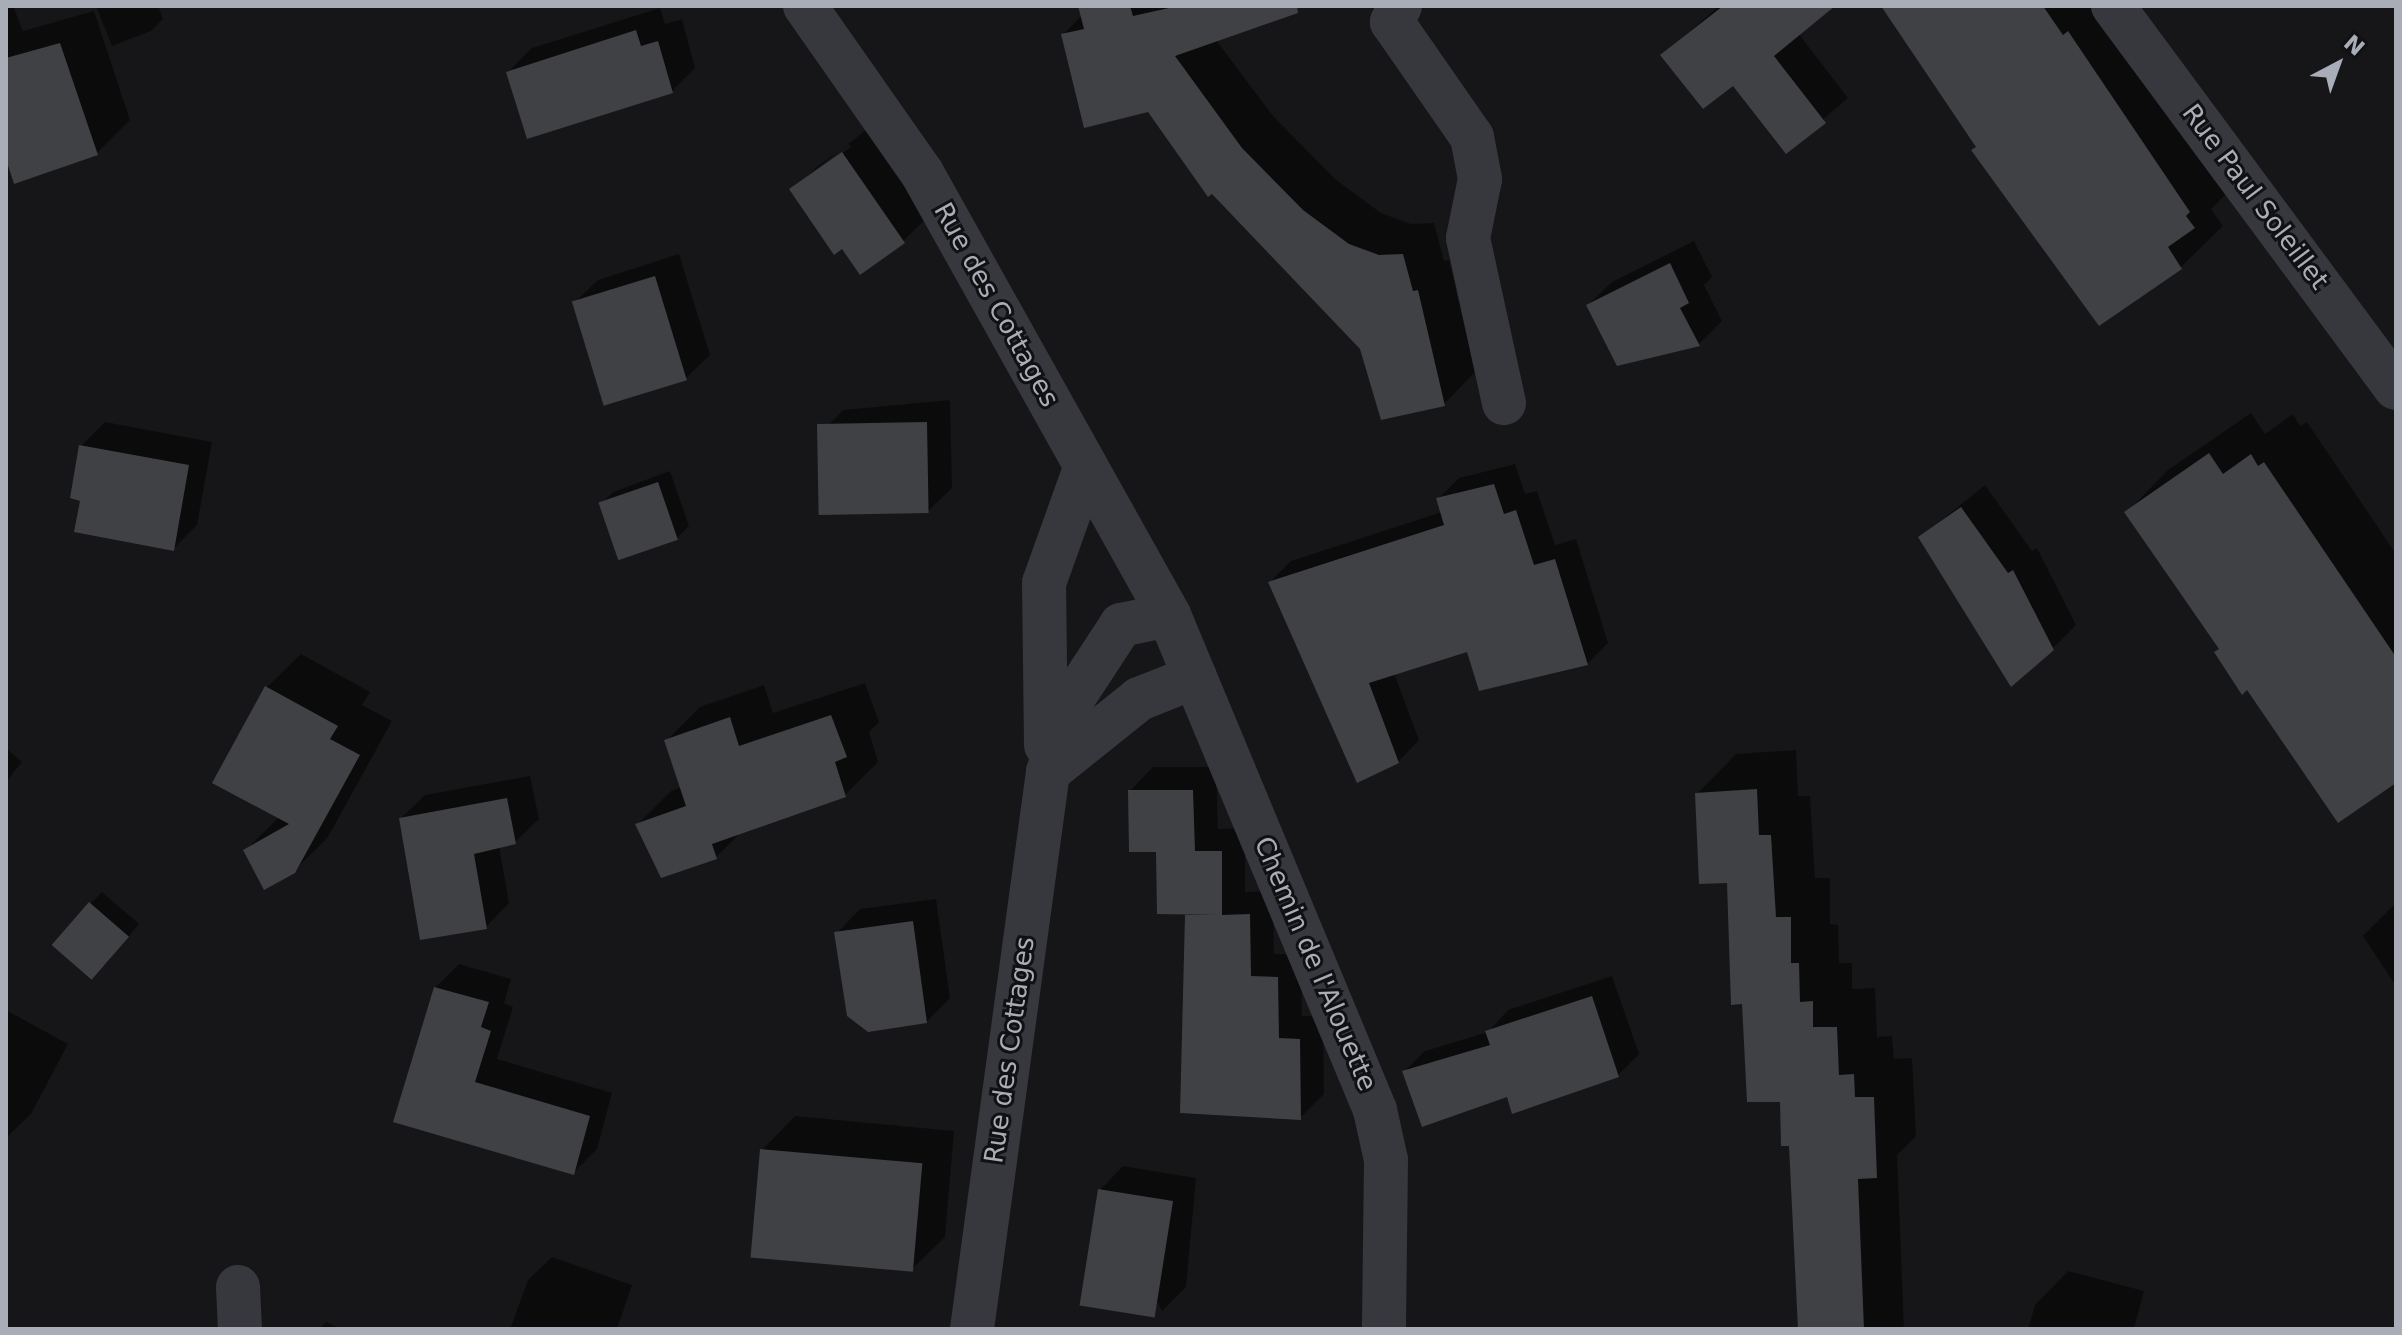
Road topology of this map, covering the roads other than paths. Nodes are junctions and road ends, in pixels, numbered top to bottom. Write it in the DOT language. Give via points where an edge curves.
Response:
graph roads {
  1 [pos="805,6"];
  2 [pos="1400,6"];
  3 [pos="2113,6"];
  4 [pos="2396,388"];
  5 [pos="1504,403"];
  6 [pos="1086,466"];
  7 [pos="1169,615"];
  8 [pos="1195,677"];
  9 [pos="1048,772"];
  10 [pos="972,1329"];
  11 [pos="1384,1329"];
  1 -- 6 [label="street, Rue des Cottages" via="922,173"];
  2 -- 5 [label="street" via="1392,22 1472,137 1480,179 1468,238"];
  3 -- 4 [label="street, Rue Paul Soleillet"];
  6 -- 7 [label="street, Rue des Cottages"];
  6 -- 9 [label="street" via="1044,583"];
  7 -- 8 [label="street, Chemin de l'Alouette"];
  7 -- 9 [label="street" via="1121,625 1072,700"];
  8 -- 9 [label="street" via="1139,699"];
  8 -- 11 [label="street, Chemin de l'Alouette" via="1375,1110 1386,1160"];
  9 -- 10 [label="street, Rue des Cottages"];
}
